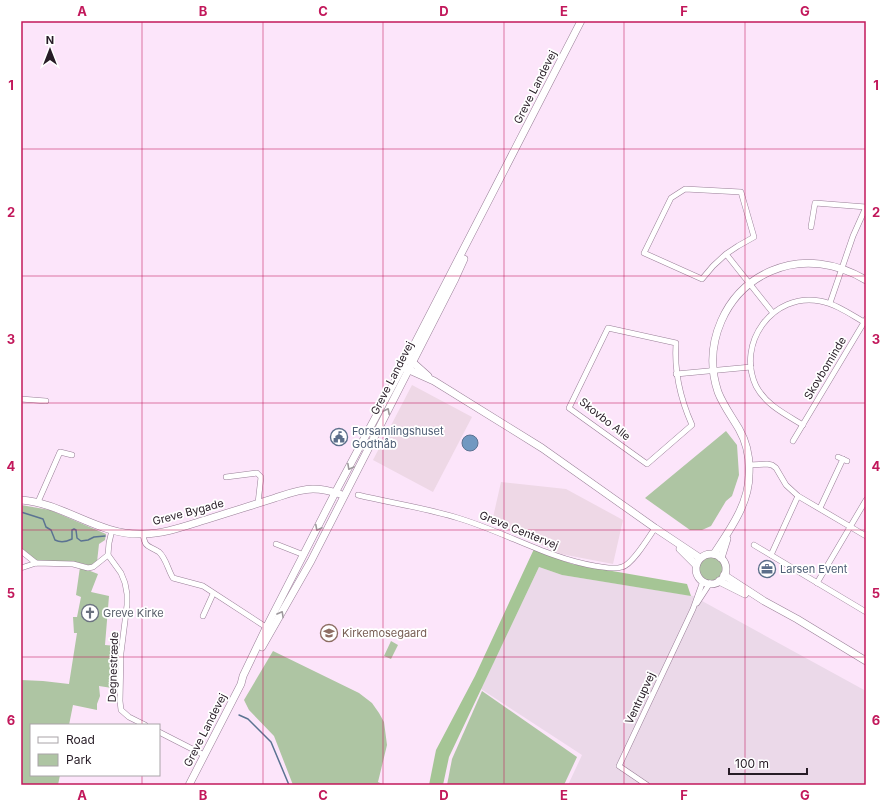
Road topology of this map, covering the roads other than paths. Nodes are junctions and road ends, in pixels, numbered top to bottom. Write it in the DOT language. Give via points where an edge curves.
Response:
graph roads {
  1 [pos="580,22"];
  2 [pos="811,227"];
  3 [pos="726,254"];
  4 [pos="842,268"];
  5 [pos="866,280"];
  6 [pos="750,283"];
  7 [pos="830,303"];
  8 [pos="773,313"];
  9 [pos="865,321"];
  10 [pos="410,360"];
  11 [pos="751,367"];
  12 [pos="406,368"];
  13 [pos="713,370"];
  14 [pos="676,374"];
  15 [pos="434,381"];
  16 [pos="21,399"];
  17 [pos="46,401"];
  18 [pos="802,425"];
  19 [pos="793,441"];
  20 [pos="72,455"];
  21 [pos="842,459"];
  22 [pos="749,466"];
  23 [pos="226,477"];
  24 [pos="336,493"];
  25 [pos="358,495"];
  26 [pos="344,496"];
  27 [pos="798,496"];
  28 [pos="21,500"];
  29 [pos="866,500"];
  30 [pos="38,502"];
  31 [pos="258,503"];
  32 [pos="820,508"];
  33 [pos="850,527"];
  34 [pos="655,528"];
  35 [pos="730,529"];
  36 [pos="112,530"];
  37 [pos="143,534"];
  38 [pos="866,536"];
  39 [pos="276,544"];
  40 [pos="754,545"];
  41 [pos="21,551"];
  42 [pos="714,554"];
  43 [pos="108,555"];
  44 [pos="304,555"];
  45 [pos="771,555"];
  46 [pos="721,558"];
  47 [pos="698,561"];
  48 [pos="36,563"];
  49 [pos="21,568"];
  50 [pos="721,578"];
  51 [pos="703,581"];
  52 [pos="710,583"];
  53 [pos="817,583"];
  54 [pos="214,594"];
  55 [pos="866,605"];
  56 [pos="693,609"];
  57 [pos="864,611"];
  58 [pos="203,616"];
  59 [pos="269,629"];
  60 [pos="866,661"];
  61 [pos="143,724"];
  62 [pos="160,733"];
  63 [pos="204,755"];
  64 [pos="189,785"];
  65 [pos="647,785"];
  1 -- 10 [label="street, Greve Landevej"];
  2 -- 4 [label="street" via="815,203 866,207"];
  3 -- 3 [label="street" via="754,237 740,192 685,189 671,198 644,253 702,279"];
  3 -- 6 [label="street"];
  4 -- 5 [label="street"];
  4 -- 6 [label="street" via="826,264 794,264 763,274"];
  4 -- 7 [label="street"];
  6 -- 8 [label="street"];
  6 -- 13 [label="street" via="731,303 720,322 715,338"];
  7 -- 8 [label="street, Skovbominde" via="800,301 781,307"];
  7 -- 9 [label="street, Skovbominde"];
  8 -- 11 [label="street, Skovbominde" via="757,331 750,354"];
  9 -- 18 [label="street, Skovbominde"];
  10 -- 12 [label="street, Greve Landevej"];
  10 -- 15 [label="street"];
  11 -- 13 [label="street"];
  11 -- 18 [label="street, Skovbominde" via="762,396"];
  12 -- 15 [label="street"];
  12 -- 24 [label="street, Greve Landevej, one-way"];
  26 -- 12 [label="street, Greve Landevej, one-way"];
  13 -- 14 [label="street"];
  13 -- 22 [label="street" via="723,403 743,438"];
  14 -- 14 [label="street, Skovbo Alle" via="683,403 692,425 647,464 569,408 608,328 676,343"];
  15 -- 34 [label="street" via="542,448"];
  16 -- 17 [label="street"];
  18 -- 19 [label="street, Skovbominde"];
  20 -- 30 [label="street" via="60,452"];
  21 -- 32 [label="street"];
  22 -- 27 [label="street" via="772,465 786,485"];
  22 -- 35 [label="street" via="745,498"];
  23 -- 31 [label="street" via="257,473 261,477"];
  24 -- 26 [label="street, Greve Bygade"];
  24 -- 31 [label="street, Greve Bygade" via="311,489"];
  24 -- 44 [label="street, Greve Landevej, one-way"];
  25 -- 34 [label="street, Greve Centervej" via="457,517 554,556 577,563 615,569 625,567 630,562"];
  59 -- 26 [label="street, Greve Landevej, one-way" via="311,561"];
  27 -- 32 [label="street"];
  27 -- 45 [label="street"];
  28 -- 30 [label="street, Greve Bygade"];
  29 -- 33 [label="street"];
  30 -- 36 [label="street, Greve Bygade"];
  31 -- 37 [label="street, Greve Bygade" via="177,529"];
  32 -- 33 [label="street"];
  33 -- 38 [label="street"];
  33 -- 53 [label="street"];
  34 -- 47 [label="street"];
  35 -- 42 [label="street"];
  35 -- 46 [label="street"];
  36 -- 37 [label="street, Greve Bygade"];
  36 -- 43 [label="street"];
  37 -- 54 [label="street" via="146,545 162,556 173,578 203,586"];
  39 -- 44 [label="street"];
  40 -- 45 [label="street"];
  41 -- 48 [label="street"];
  42 -- 46 [label="street"];
  42 -- 47 [label="street" via="709,554"];
  43 -- 48 [label="street" via="97,565 88,568 73,564"];
  43 -- 61 [label="street, Degnestræde" via="121,573 127,594 121,653 121,710"];
  44 -- 59 [label="street, Greve Landevej"];
  45 -- 53 [label="street"];
  46 -- 50 [label="street" via="725,566"];
  47 -- 51 [label="street" via="697,574"];
  48 -- 49 [label="street"];
  50 -- 52 [label="street"];
  50 -- 60 [label="street" via="742,593 797,619"];
  51 -- 52 [label="street"];
  51 -- 56 [label="street, Ventrupvej"];
  52 -- 56 [label="street, Ventrupvej"];
  53 -- 57 [label="street"];
  54 -- 58 [label="street"];
  54 -- 59 [label="street"];
  55 -- 57 [label="street"];
  56 -- 65 [label="street, Ventrupvej" via="619,766"];
  59 -- 63 [label="street, Greve Landevej" via="246,678 240,684"];
  62 -- 63 [label="street"];
  63 -- 64 [label="street, Greve Landevej"];
}
